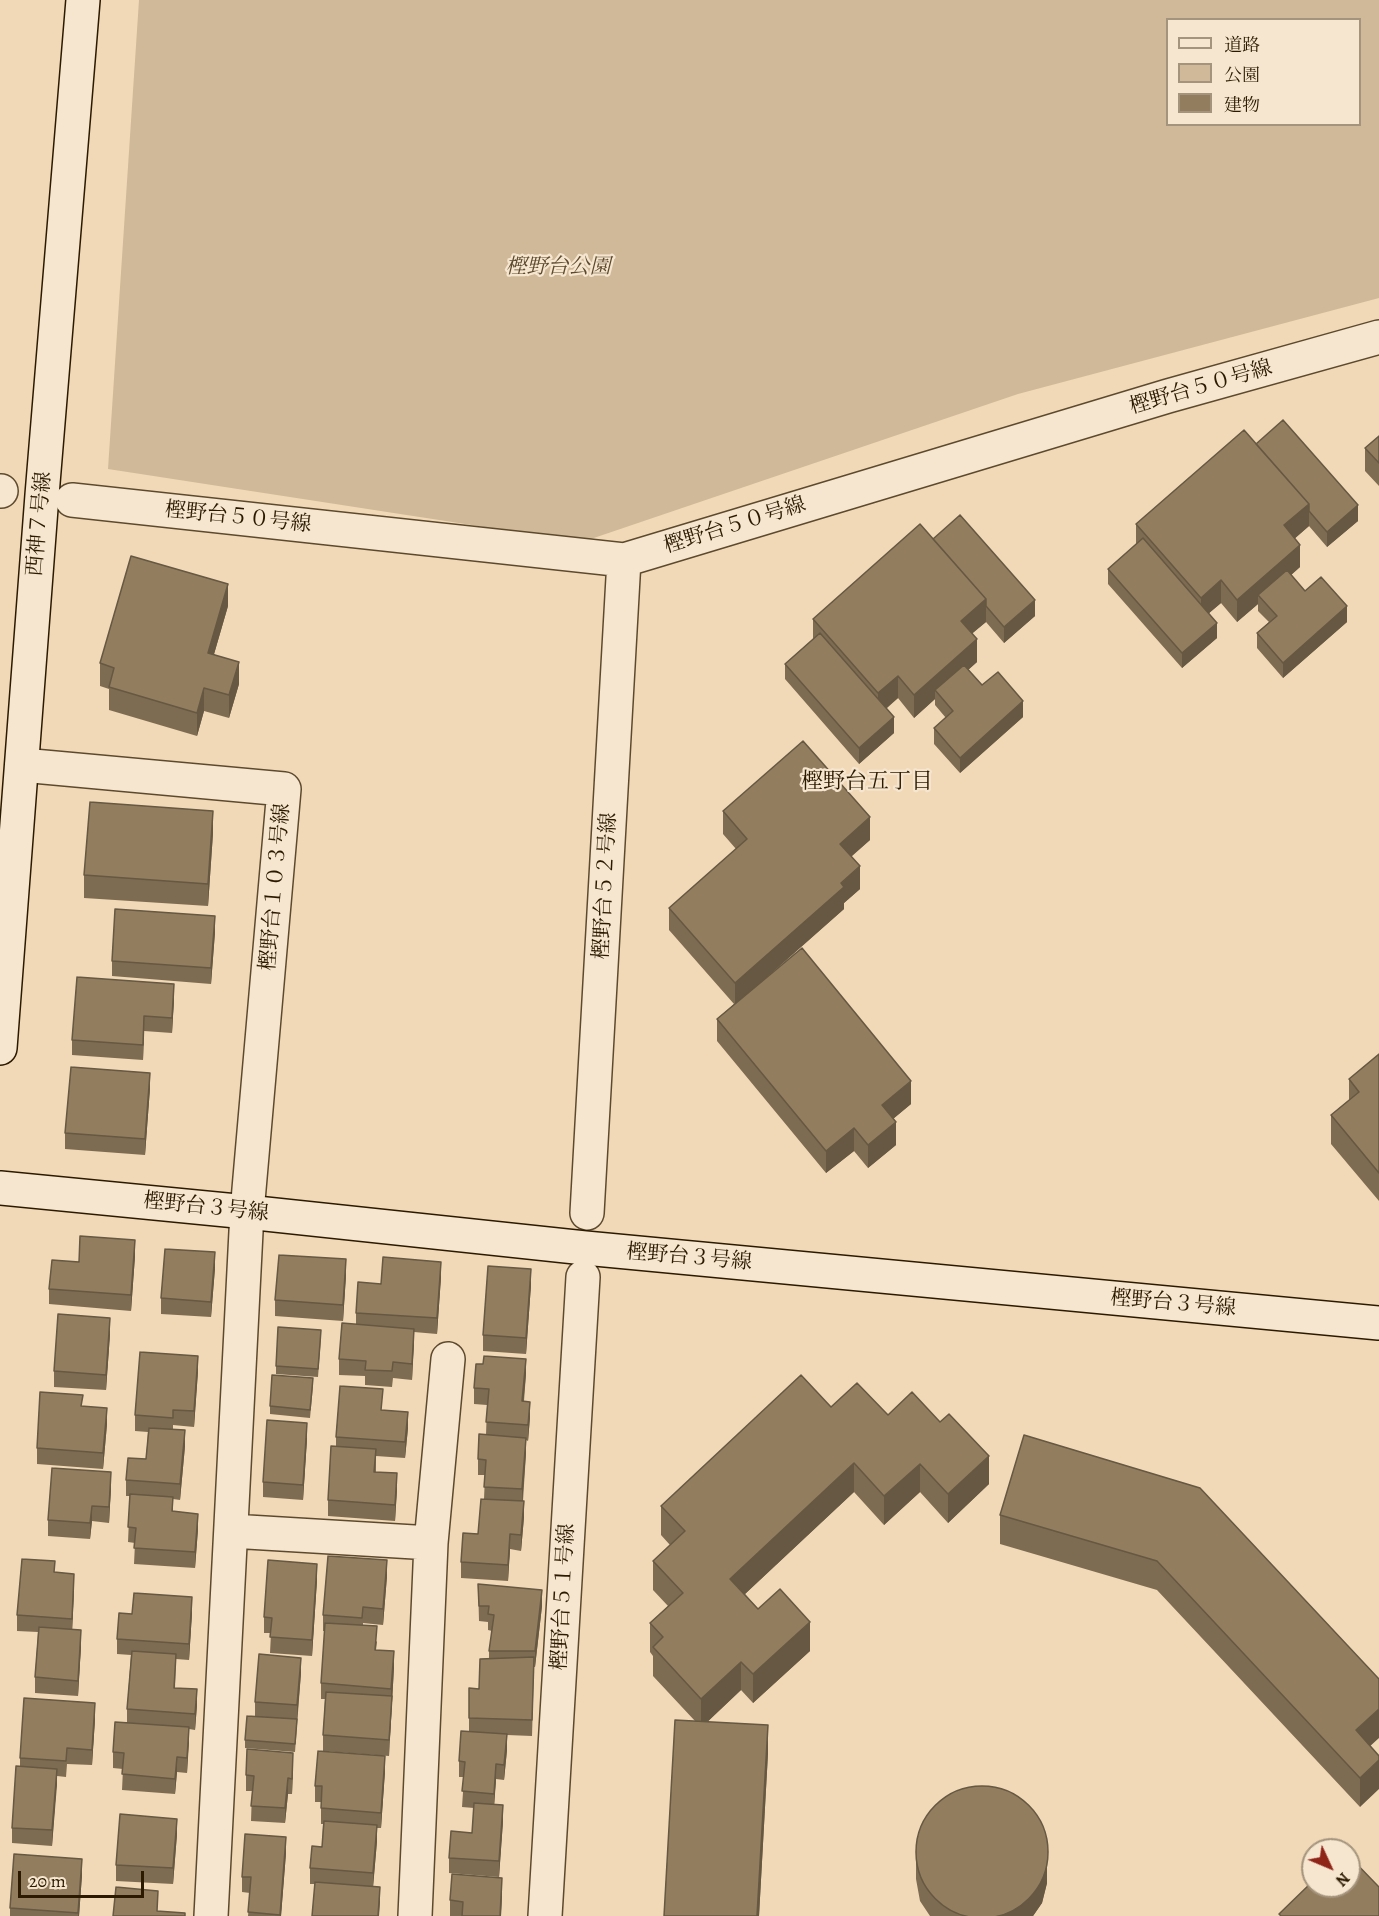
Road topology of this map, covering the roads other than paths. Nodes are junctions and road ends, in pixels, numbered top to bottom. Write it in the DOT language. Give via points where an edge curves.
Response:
graph roads {
  1 [pos="83,0"];
  2 [pos="1379,337"];
  3 [pos="72,500"];
  4 [pos="624,560"];
  5 [pos="22,765"];
  6 [pos="0,1048"];
  7 [pos="0,1188"];
  8 [pos="247,1212"];
  9 [pos="587,1213"];
  10 [pos="583,1277"];
  11 [pos="1379,1323"];
  12 [pos="448,1359"];
  13 [pos="231,1531"];
  14 [pos="431,1543"];
  15 [pos="211,1916"];
  16 [pos="415,1916"];
  17 [pos="545,1916"];
  1 -- 5 [label="street, 西神７号線"];
  2 -- 4 [label="street, 樫野台５０号線" via="1168,396"];
  3 -- 4 [label="street, 樫野台５０号線"];
  4 -- 9 [label="street, 樫野台５２号線"];
  5 -- 6 [label="street, 西神７号線"];
  5 -- 8 [label="street, 樫野台１０３号線" via="284,789"];
  7 -- 8 [label="street, 樫野台３号線"];
  8 -- 11 [label="street, 樫野台３号線" via="597,1250"];
  8 -- 13 [label="street"];
  10 -- 17 [label="street, 樫野台５１号線"];
  12 -- 14 [label="street"];
  13 -- 14 [label="street"];
  13 -- 15 [label="street"];
  14 -- 16 [label="street"];
}
